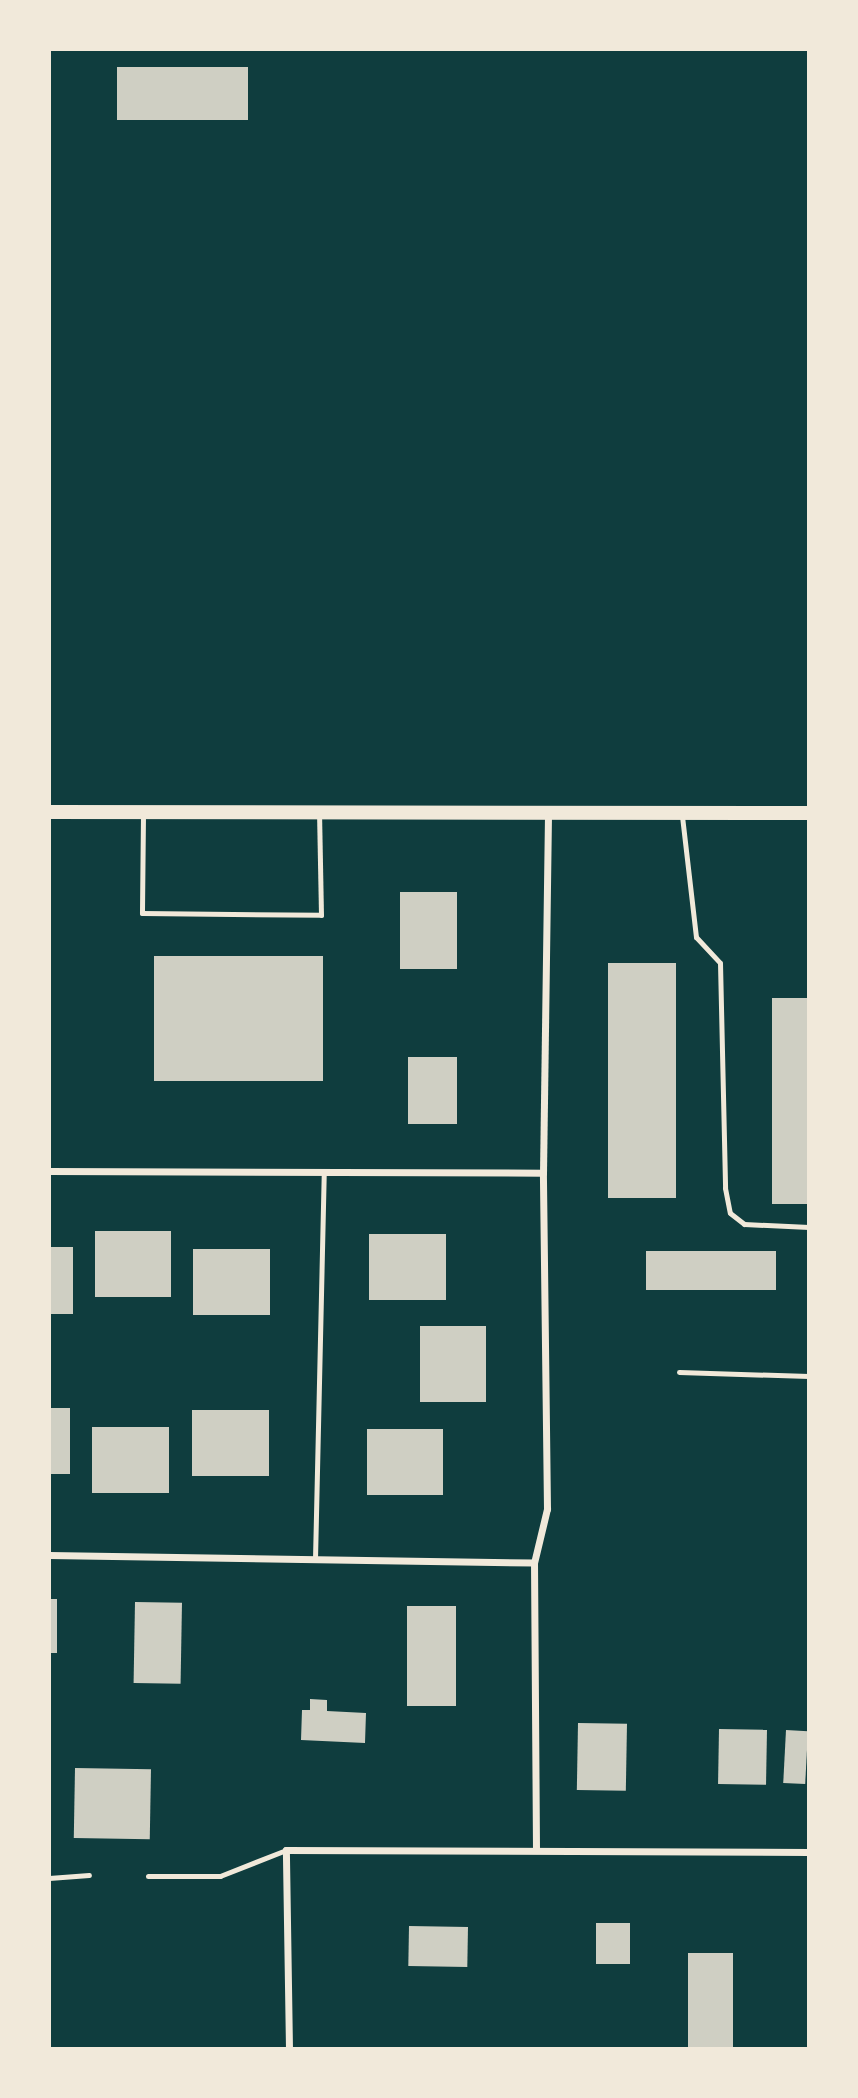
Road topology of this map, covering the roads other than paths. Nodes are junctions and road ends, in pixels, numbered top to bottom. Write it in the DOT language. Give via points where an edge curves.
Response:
graph roads {
  1 [pos="49,812"];
  2 [pos="143,812"];
  3 [pos="319,812"];
  4 [pos="548,812"];
  5 [pos="682,813"];
  6 [pos="809,813"];
  7 [pos="49,1171"];
  8 [pos="324,1172"];
  9 [pos="543,1173"];
  10 [pos="809,1227"];
  11 [pos="678,1373"];
  12 [pos="809,1376"];
  13 [pos="49,1555"];
  14 [pos="315,1559"];
  15 [pos="534,1563"];
  16 [pos="536,1848"];
  17 [pos="286,1850"];
  18 [pos="809,1852"];
  19 [pos="89,1875"];
  20 [pos="148,1876"];
  21 [pos="49,1878"];
  22 [pos="289,2049"];
  1 -- 2 [label="main road"];
  2 -- 3 [label="main road"];
  2 -- 3 [label="lane" via="142,913 321,915"];
  3 -- 4 [label="main road"];
  4 -- 5 [label="main road"];
  4 -- 9 [label="street"];
  5 -- 6 [label="main road"];
  5 -- 10 [label="lane" via="696,937 720,963 725,1188 730,1213 744,1224"];
  7 -- 8 [label="street"];
  8 -- 9 [label="street"];
  8 -- 14 [label="lane"];
  9 -- 15 [label="street" via="547,1509"];
  11 -- 12 [label="lane"];
  13 -- 14 [label="street"];
  14 -- 15 [label="street"];
  15 -- 16 [label="street"];
  16 -- 17 [label="street"];
  16 -- 18 [label="street"];
  17 -- 20 [label="lane" via="220,1876"];
  17 -- 22 [label="street"];
  19 -- 21 [label="lane"];
}
